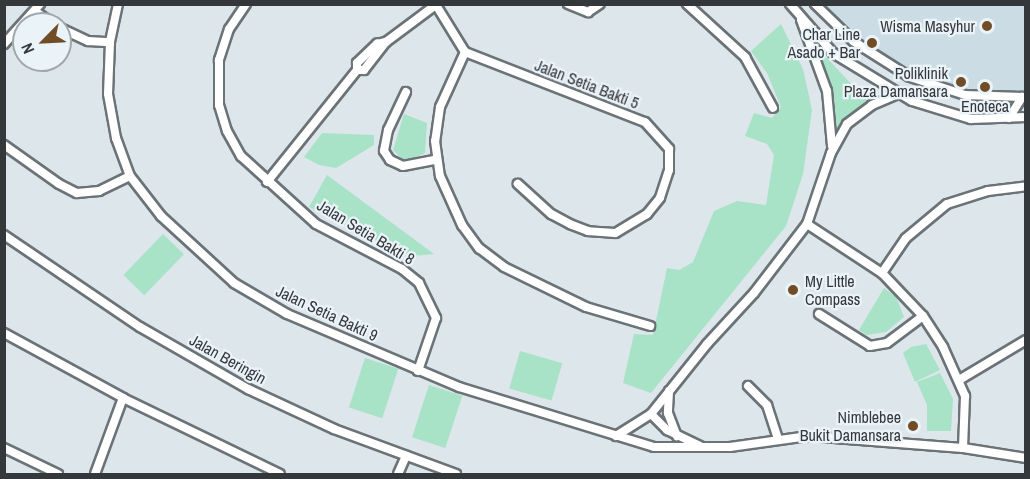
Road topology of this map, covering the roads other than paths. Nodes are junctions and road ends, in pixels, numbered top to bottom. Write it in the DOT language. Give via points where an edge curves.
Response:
graph roads {
  1 [pos="118,4"];
  2 [pos="246,4"];
  3 [pos="568,4"];
  4 [pos="600,4"];
  5 [pos="687,4"];
  6 [pos="790,4"];
  7 [pos="815,4"];
  8 [pos="437,5"];
  9 [pos="37,8"];
  10 [pos="800,17"];
  11 [pos="72,34"];
  12 [pos="110,42"];
  13 [pos="4,44"];
  14 [pos="465,52"];
  15 [pos="406,93"];
  16 [pos="898,94"];
  17 [pos="1024,100"];
  18 [pos="773,108"];
  19 [pos="1026,117"];
  20 [pos="1009,118"];
  21 [pos="4,145"];
  22 [pos="831,153"];
  23 [pos="435,160"];
  24 [pos="130,176"];
  25 [pos="267,182"];
  26 [pos="518,184"];
  27 [pos="1026,186"];
  28 [pos="807,224"];
  29 [pos="4,235"];
  30 [pos="882,273"];
  31 [pos="819,314"];
  32 [pos="923,316"];
  33 [pos="650,326"];
  34 [pos="4,333"];
  35 [pos="1026,340"];
  36 [pos="418,371"];
  37 [pos="959,380"];
  38 [pos="748,386"];
  39 [pos="670,389"];
  40 [pos="123,398"];
  41 [pos="651,414"];
  42 [pos="616,436"];
  43 [pos="677,436"];
  44 [pos="778,440"];
  45 [pos="4,448"];
  46 [pos="708,448"];
  47 [pos="963,448"];
  48 [pos="406,456"];
  49 [pos="1026,458"];
  50 [pos="58,474"];
  51 [pos="95,474"];
  52 [pos="280,474"];
  53 [pos="398,474"];
  54 [pos="456,474"];
  1 -- 12 [label="street, Jalan Setia Bakti 9"];
  2 -- 25 [label="street, Jalan Setia Bakti 8" via="223,44 219,105 241,156"];
  3 -- 4 [label="street" via="588,12"];
  5 -- 18 [label="street" via="745,57"];
  6 -- 10 [label="street"];
  7 -- 17 [label="street" via="853,41 910,77 965,95"];
  8 -- 14 [label="street"];
  8 -- 25 [label="street" via="357,63 357,70"];
  9 -- 13 [label="street"];
  10 -- 16 [label="street" via="833,53"];
  10 -- 22 [label="street" via="826,91"];
  11 -- 12 [label="street"];
  12 -- 24 [label="street, Jalan Setia Bakti 9" via="111,116"];
  14 -- 23 [label="street" via="440,108"];
  14 -- 26 [label="street, Jalan Setia Bakti 5" via="645,122 669,149 669,170 660,198 647,214 615,233 588,231 570,224 551,214"];
  15 -- 23 [label="street" via="388,129 384,151 390,160 403,166"];
  16 -- 20 [label="street" via="954,116"];
  16 -- 22 [label="street" via="872,105 847,124"];
  17 -- 20 [label="street"];
  19 -- 20 [label="street"];
  21 -- 24 [label="street" via="77,193 99,190"];
  22 -- 28 [label="street"];
  23 -- 33 [label="street" via="462,225 504,267 586,308"];
  24 -- 36 [label="street, Jalan Setia Bakti 9" via="161,216 234,283 287,314"];
  25 -- 36 [label="street, Jalan Setia Bakti 8" via="316,224 402,269 418,283 436,318"];
  27 -- 30 [label="street" via="988,190 947,204 906,238"];
  28 -- 30 [label="street"];
  28 -- 39 [label="street" via="754,294"];
  29 -- 48 [label="street, Jalan Beringin" via="140,327 248,388 334,429"];
  30 -- 32 [label="street"];
  31 -- 32 [label="street" via="870,346 887,343"];
  32 -- 37 [label="street"];
  34 -- 40 [label="street"];
  35 -- 37 [label="street"];
  36 -- 42 [label="street, Jalan Setia Bakti 9"];
  37 -- 47 [label="street" via="967,413"];
  38 -- 44 [label="street" via="767,405"];
  39 -- 41 [label="street"];
  39 -- 43 [label="street" via="668,413"];
  40 -- 51 [label="street"];
  40 -- 52 [label="street"];
  41 -- 42 [label="street"];
  41 -- 43 [label="street"];
  42 -- 46 [label="street, Jalan Setia Bakti 9" via="665,449"];
  43 -- 46 [label="street"];
  44 -- 46 [label="street, Jalan Setia Bakti 9"];
  44 -- 47 [label="street, Jalan Setia Bakti 9" via="808,436"];
  45 -- 50 [label="street"];
  47 -- 49 [label="street, Jalan Setia Bakti 9"];
  48 -- 53 [label="street"];
  48 -- 54 [label="street, Jalan Beringin"];
}
